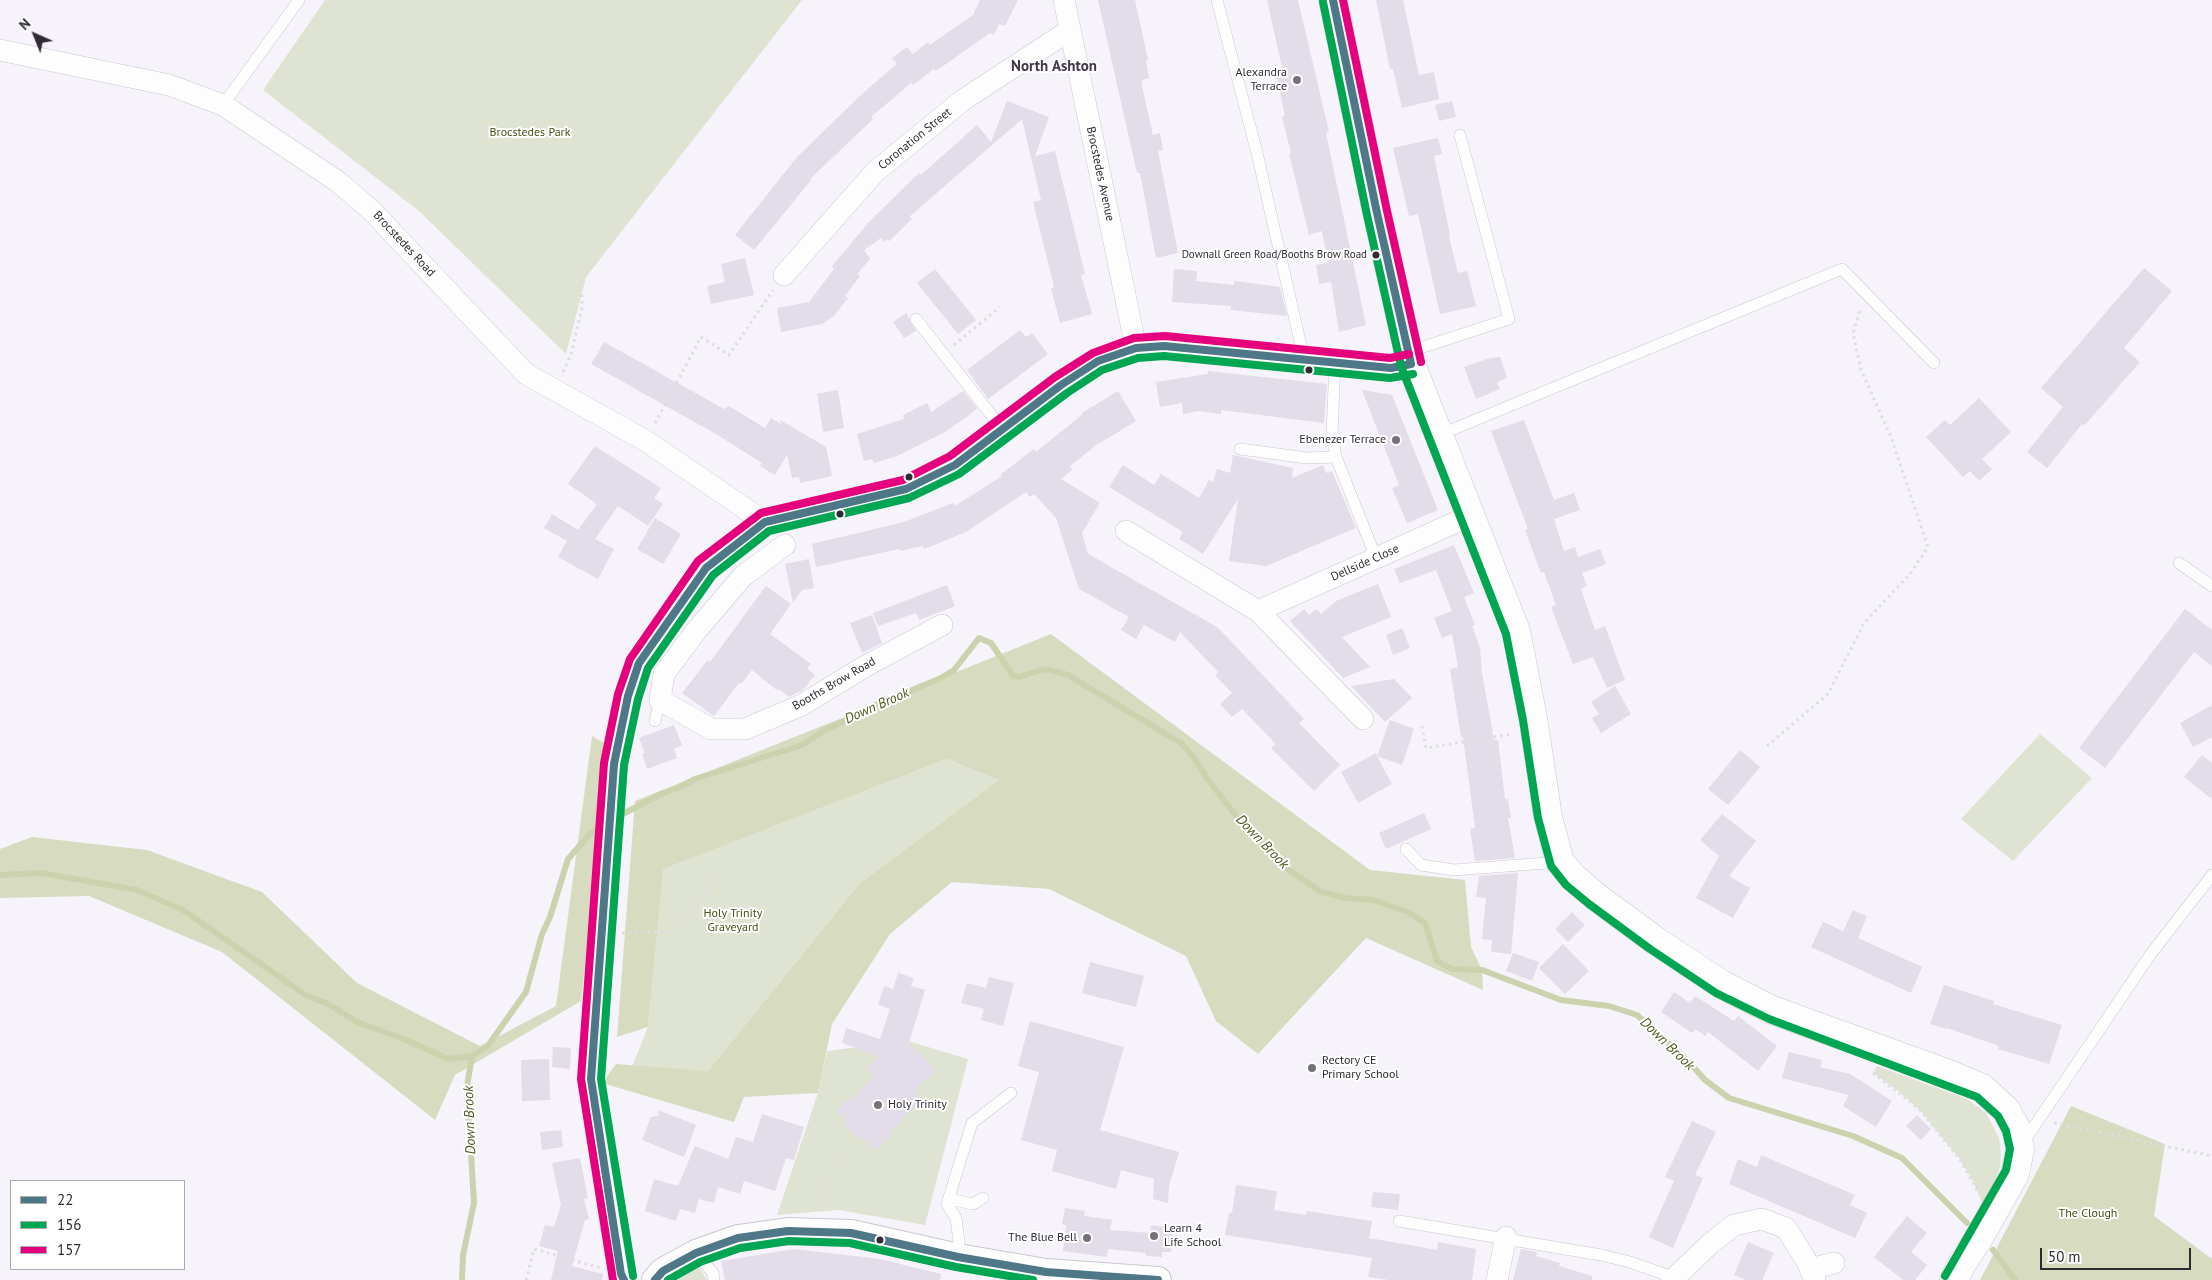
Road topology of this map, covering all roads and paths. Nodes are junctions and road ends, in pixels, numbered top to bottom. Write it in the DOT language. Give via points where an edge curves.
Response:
graph roads {
  1 [pos="299,0"];
  2 [pos="1064,0"];
  3 [pos="1217,0"];
  4 [pos="1333,0"];
  5 [pos="1070,30"];
  6 [pos="0,50"];
  7 [pos="223,105"];
  8 [pos="1460,136"];
  9 [pos="784,276"];
  10 [pos="582,291"];
  11 [pos="1865,292"];
  12 [pos="1000,307"];
  13 [pos="916,319"];
  14 [pos="1136,348"];
  15 [pos="942,355"];
  16 [pos="1410,358"];
  17 [pos="1304,359"];
  18 [pos="1335,363"];
  19 [pos="1934,363"];
  20 [pos="558,392"];
  21 [pos="1003,430"];
  22 [pos="1439,435"];
  23 [pos="646,441"];
  24 [pos="1240,449"];
  25 [pos="1336,457"];
  26 [pos="1472,515"];
  27 [pos="765,522"];
  28 [pos="1126,531"];
  29 [pos="785,545"];
  30 [pos="1376,558"];
  31 [pos="2179,563"];
  32 [pos="2212,586"];
  33 [pos="1258,611"];
  34 [pos="671,615"];
  35 [pos="942,625"];
  36 [pos="696,631"];
  37 [pos="660,700"];
  38 [pos="1363,719"];
  39 [pos="655,721"];
  40 [pos="1422,726"];
  41 [pos="1535,730"];
  42 [pos="1767,746"];
  43 [pos="1406,849"];
  44 [pos="726,868"];
  45 [pos="1566,870"];
  46 [pos="2212,875"];
  47 [pos="601,933"];
  48 [pos="1866,1067"];
  49 [pos="1011,1093"];
  50 [pos="2038,1119"];
  51 [pos="2020,1148"];
  52 [pos="842,1149"];
  53 [pos="2212,1156"];
  54 [pos="983,1198"];
  55 [pos="949,1199"];
  56 [pos="1399,1220"];
  57 [pos="1984,1229"];
  58 [pos="806,1231"];
  59 [pos="1506,1237"];
  60 [pos="696,1253"];
  61 [pos="958,1257"];
  62 [pos="1834,1262"];
  63 [pos="1812,1275"];
  64 [pos="1046,1276"];
  65 [pos="622,1277"];
  66 [pos="1112,1278"];
  67 [pos="1675,1279"];
  68 [pos="526,1280"];
  69 [pos="655,1280"];
  70 [pos="714,1280"];
  71 [pos="1158,1280"];
  72 [pos="1497,1280"];
  73 [pos="1954,1280"];
  1 -- 7 [label="lane"];
  2 -- 5 [label="street, Brocstedes Avenue"];
  3 -- 17 [label="lane" via="1257,153"];
  4 -- 16 [label="main road"];
  5 -- 9 [label="street, Coronation Street" via="963,100 875,172"];
  5 -- 14 [label="street, Brocstedes Avenue"];
  6 -- 7 [label="street, Brocstedes Road" via="169,85"];
  7 -- 20 [label="street, Brocstedes Road" via="337,181 371,210 526,374"];
  8 -- 16 [label="lane" via="1509,319"];
  9 -- 23 [label="path" via="728,355 701,338"];
  10 -- 20 [label="path" via="582,307 573,346"];
  11 -- 19 [label="lane"];
  11 -- 22 [label="lane" via="1842,268"];
  11 -- 42 [label="path" via="1853,333 1861,370 1891,437 1928,547 1910,574 1864,623 1828,694"];
  12 -- 15 [label="path"];
  13 -- 15 [label="lane"];
  14 -- 17 [label="street" via="1164,346"];
  14 -- 21 [label="street" via="1098,362 1061,385"];
  15 -- 21 [label="lane"];
  16 -- 18 [label="street" via="1391,368"];
  16 -- 22 [label="main road"];
  17 -- 18 [label="street"];
  18 -- 25 [label="lane" via="1332,434"];
  20 -- 23 [label="street, Brocstedes Road"];
  21 -- 27 [label="street" via="955,465 906,489"];
  22 -- 26 [label="main road"];
  23 -- 27 [label="street, Brocstedes Road"];
  24 -- 25 [label="lane" via="1307,458"];
  25 -- 30 [label="lane"];
  26 -- 30 [label="street, Dellside Close"];
  26 -- 41 [label="main road" via="1516,631"];
  27 -- 34 [label="street" via="706,568"];
  28 -- 33 [label="street"];
  29 -- 36 [label="street" via="743,576"];
  30 -- 33 [label="street, Dellside Close"];
  31 -- 32 [label="lane"];
  33 -- 38 [label="street"];
  34 -- 36 [label="street"];
  34 -- 47 [label="street" via="639,663 628,696 614,764"];
  35 -- 37 [label="street, Booths Brow Road" via="802,705 745,729 711,729"];
  36 -- 37 [label="street" via="664,674"];
  37 -- 39 [label="lane"];
  40 -- 41 [label="path" via="1426,748"];
  41 -- 45 [label="main road" via="1548,817"];
  43 -- 45 [label="lane" via="1421,865 1454,870"];
  44 -- 47 [label="path" via="695,907 669,932"];
  45 -- 51 [label="main road" via="1594,896 1721,984 1772,1010 1982,1088 2006,1110 2016,1128"];
  46 -- 50 [label="lane" via="2150,955"];
  47 -- 65 [label="street" via="590,1079"];
  48 -- 57 [label="path" via="1920,1110 1959,1158 1984,1207"];
  49 -- 55 [label="lane" via="972,1123"];
  50 -- 51 [label="lane"];
  50 -- 53 [label="path"];
  51 -- 57 [label="main road" via="2015,1174"];
  52 -- 58 [label="path"];
  54 -- 55 [label="lane" via="973,1204"];
  55 -- 61 [label="lane" via="947,1204 956,1218"];
  56 -- 59 [label="lane"];
  57 -- 73 [label="main road"];
  58 -- 60 [label="street" via="738,1238"];
  58 -- 61 [label="street" via="851,1232"];
  59 -- 67 [label="lane" via="1601,1254"];
  59 -- 72 [label="street"];
  60 -- 69 [label="street" via="663,1271"];
  60 -- 70 [label="lane" via="713,1273"];
  61 -- 64 [label="street"];
  62 -- 63 [label="street"];
  63 -- 67 [label="street" via="1786,1228 1762,1219 1734,1226 1710,1244"];
  64 -- 66 [label="street"];
  65 -- 68 [label="path" via="534,1249"];
  66 -- 71 [label="street"];
}
